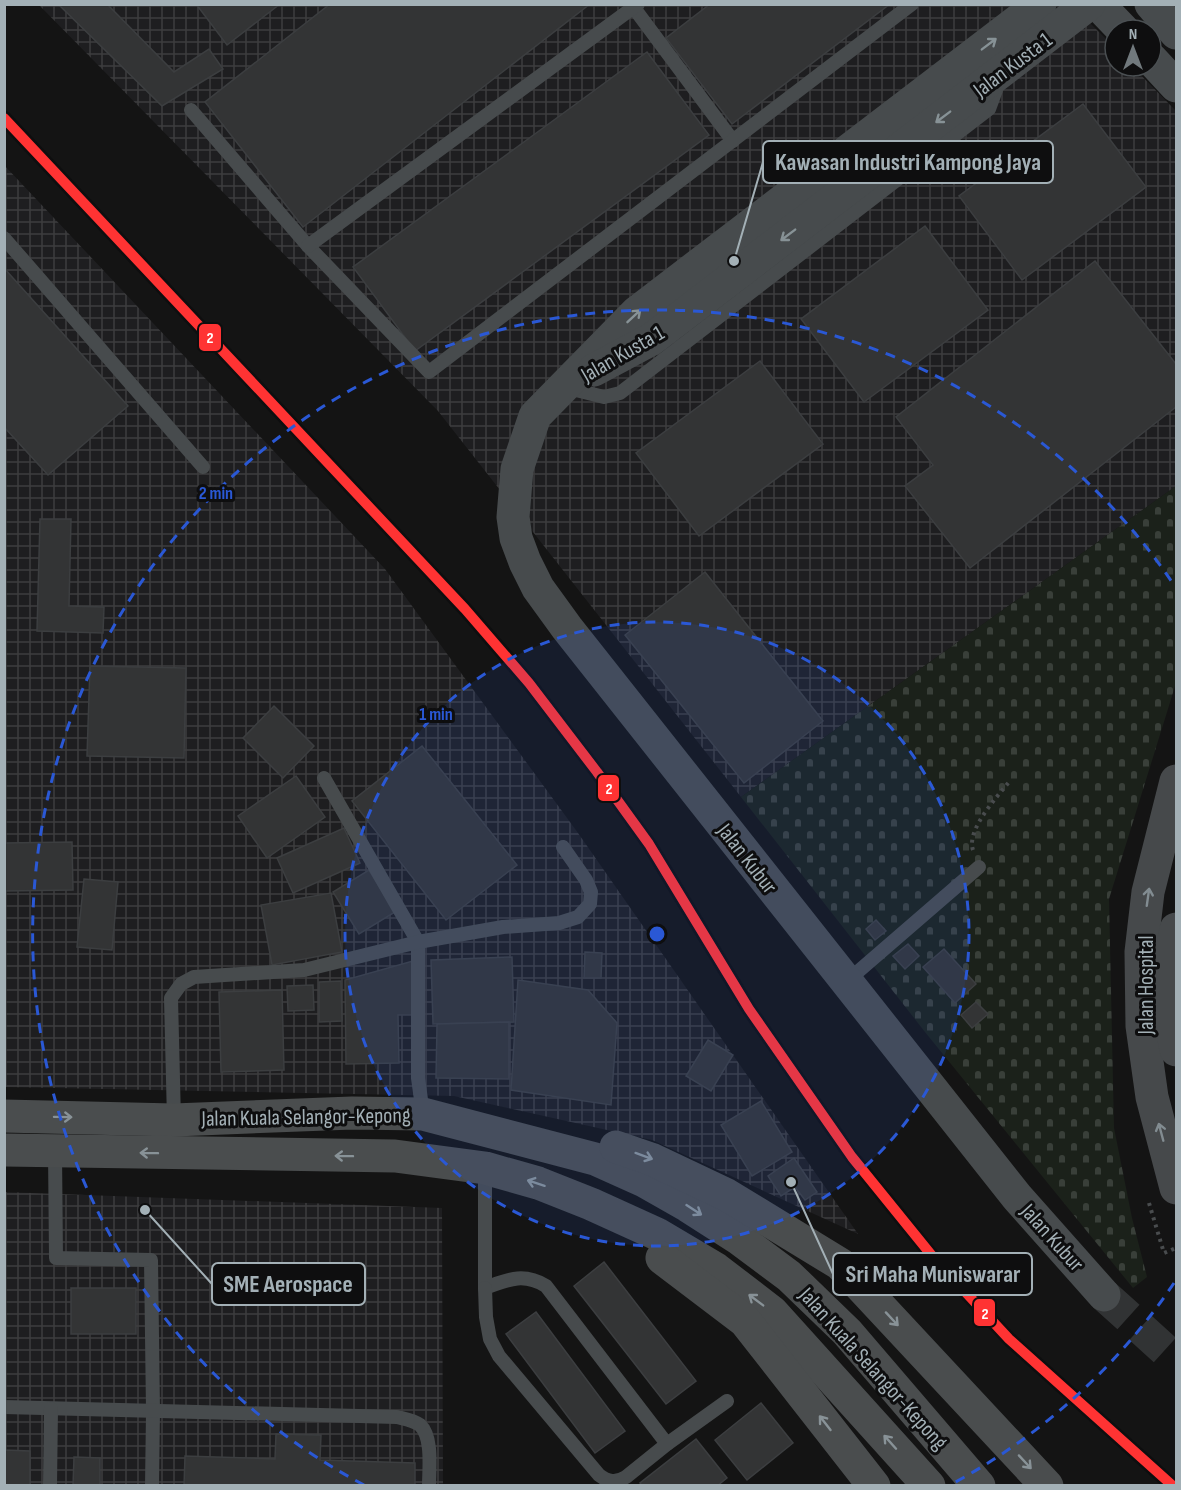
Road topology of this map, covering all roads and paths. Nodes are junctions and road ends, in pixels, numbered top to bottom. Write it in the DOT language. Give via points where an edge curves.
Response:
graph roads {
  1 [pos="912,4"];
  2 [pos="1089,4"];
  3 [pos="1098,4"];
  4 [pos="1151,4"];
  5 [pos="636,6"];
  6 [pos="1029,10"];
  7 [pos="1111,18"];
  8 [pos="1176,33"];
  9 [pos="1163,72"];
  10 [pos="1176,86"];
  11 [pos="191,110"];
  12 [pos="733,141"];
  13 [pos="4,238"];
  14 [pos="308,246"];
  15 [pos="563,387"];
  16 [pos="203,467"];
  17 [pos="324,778"];
  18 [pos="1176,781"];
  19 [pos="1009,782"];
  20 [pos="563,847"];
  21 [pos="979,867"];
  22 [pos="1176,929"];
  23 [pos="418,942"];
  24 [pos="846,982"];
  25 [pos="1176,1050"];
  26 [pos="423,1114"];
  27 [pos="4,1116"];
  28 [pos="174,1120"];
  29 [pos="4,1150"];
  30 [pos="55,1151"];
  31 [pos="485,1168"];
  32 [pos="1163,1195"];
  33 [pos="591,1203"];
  34 [pos="1176,1248"];
  35 [pos="485,1288"];
  36 [pos="1104,1295"];
  37 [pos="727,1401"];
  38 [pos="4,1407"];
  39 [pos="51,1408"];
  40 [pos="153,1411"];
  41 [pos="667,1444"];
  42 [pos="50,1485"];
  43 [pos="152,1485"];
  44 [pos="429,1485"];
  45 [pos="874,1485"];
  46 [pos="929,1485"];
  47 [pos="979,1485"];
  48 [pos="1047,1485"];
  1 -- 12 [label="lane"];
  2 -- 15 [label="street, Jalan Kusta 1" via="652,339"];
  3 -- 7 [label="street"];
  4 -- 8 [label="street"];
  5 -- 12 [label="lane"];
  5 -- 14 [label="lane"];
  15 -- 6 [label="street, Jalan Kusta 1, one-way" via="637,312"];
  9 -- 10 [label="street"];
  11 -- 14 [label="lane"];
  12 -- 14 [label="lane" via="429,372"];
  13 -- 16 [label="lane"];
  15 -- 24 [label="street, Jalan Kubur" via="535,416 517,469 513,517 525,562 567,628"];
  17 -- 23 [label="lane"];
  32 -- 18 [label="main road, Jalan Hospital, one-way" via="1142,1026 1142,952 1148,892"];
  19 -- 21 [label="path" via="976,827 971,844"];
  20 -- 23 [label="lane" via="591,891 590,904 578,916 559,923 503,927"];
  21 -- 24 [label="lane"];
  22 -- 25 [label="main road, Jalan Hospital" via="1171,958"];
  23 -- 26 [label="lane" via="418,1078"];
  23 -- 28 [label="lane" via="304,970 194,977 181,984 171,998"];
  24 -- 36 [label="street, Jalan Kubur" via="1017,1197"];
  26 -- 28 [label="highway, Jalan Kuala Selangor-Kepong"];
  26 -- 47 [label="highway, Jalan Kuala Selangor-Kepong, one-way" via="594,1159 644,1181 738,1238 789,1276 847,1332"];
  26 -- 48 [label="highway, one-way" via="509,1119 596,1140 651,1159 727,1195 840,1264"];
  27 -- 28 [label="highway, Jalan Kuala Selangor-Kepong, one-way"];
  29 -- 30 [label="highway, Jalan Kuala Selangor-Kepong"];
  31 -- 30 [label="highway, Jalan Kuala Selangor-Kepong, one-way" via="395,1156"];
  30 -- 40 [label="lane" via="56,1258 151,1260"];
  33 -- 31 [label="highway, Jalan Kuala Selangor-Kepong, one-way"];
  31 -- 35 [label="lane"];
  32 -- 34 [label="path" via="1164,1253"];
  45 -- 33 [label="highway, one-way" via="745,1321"];
  46 -- 33 [label="highway, Jalan Kuala Selangor-Kepong, one-way" via="772,1312 716,1269 657,1234"];
  35 -- 41 [label="lane" via="519,1278 546,1286"];
  35 -- 41 [label="lane" via="490,1340 499,1356 599,1474 620,1481"];
  37 -- 41 [label="lane"];
  38 -- 39 [label="lane"];
  39 -- 40 [label="lane"];
  39 -- 42 [label="lane"];
  40 -- 43 [label="lane"];
  40 -- 44 [label="lane" via="411,1420 421,1426 427,1437"];
}
